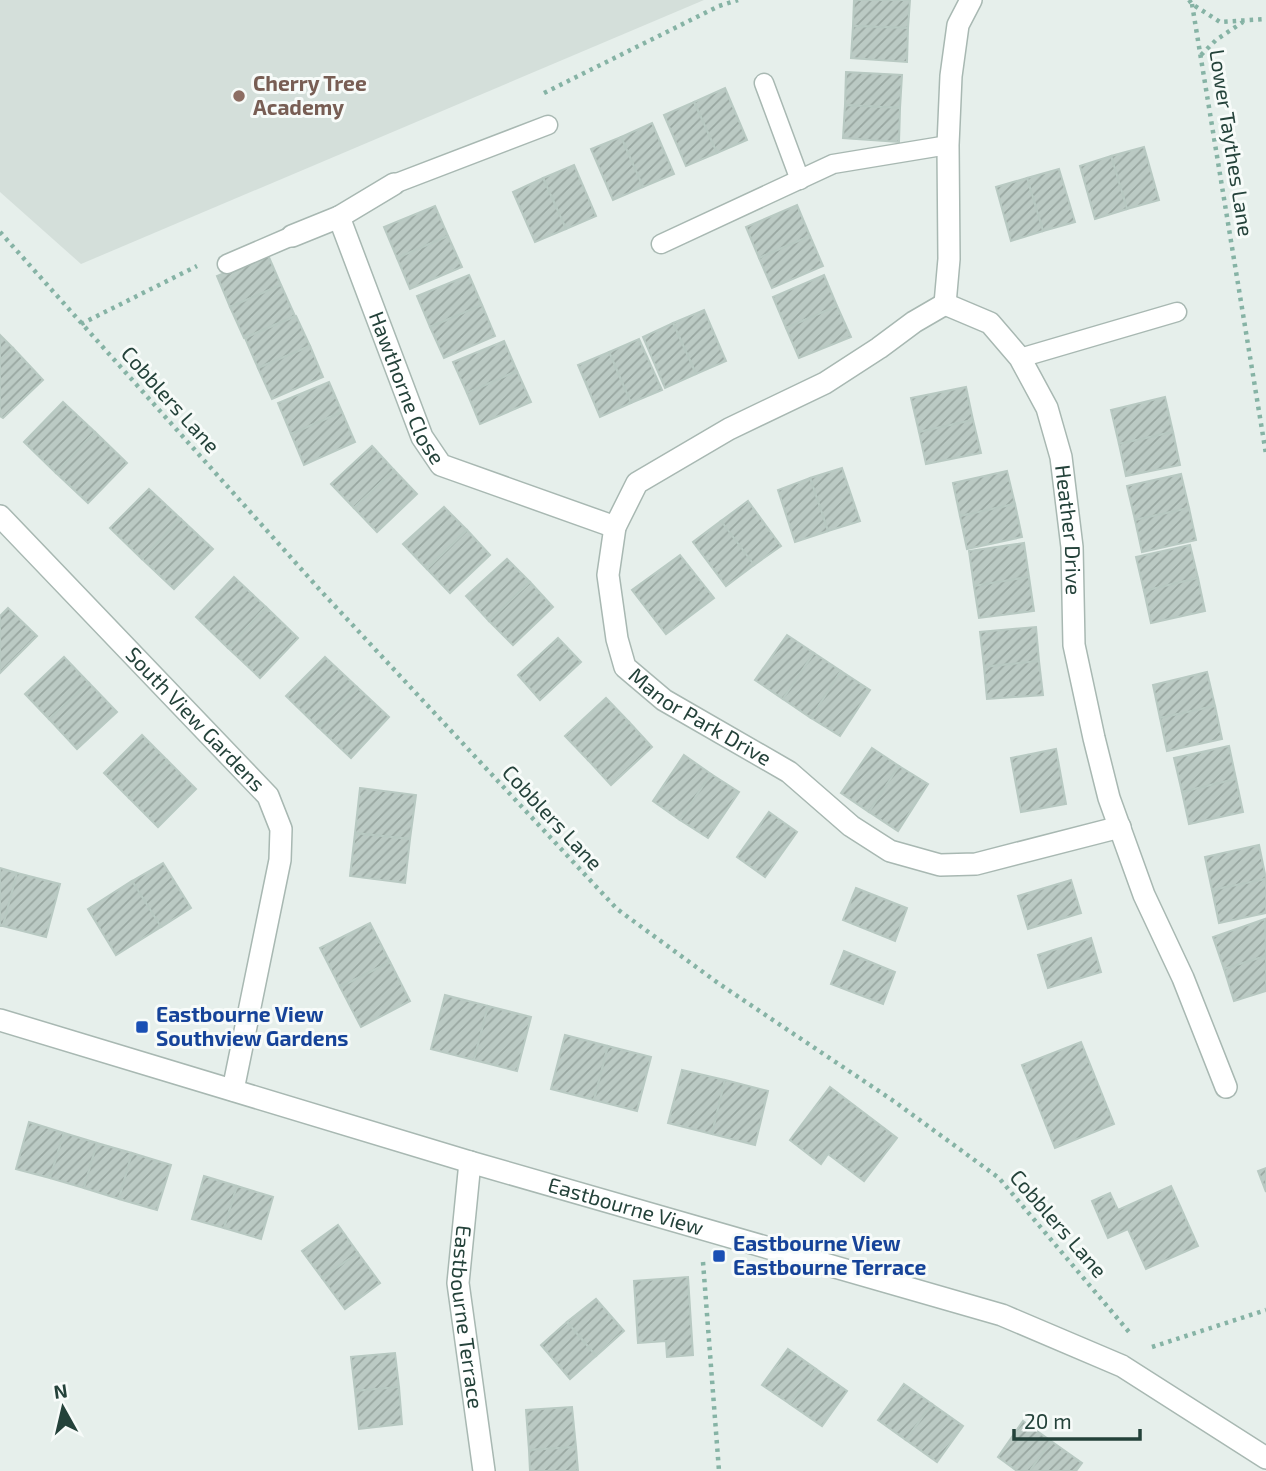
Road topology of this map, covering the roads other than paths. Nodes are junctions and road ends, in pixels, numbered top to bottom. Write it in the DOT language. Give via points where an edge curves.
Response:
graph roads {
  1 [pos="971,0"];
  2 [pos="764,83"];
  3 [pos="548,125"];
  4 [pos="948,145"];
  5 [pos="800,180"];
  6 [pos="394,184"];
  7 [pos="339,217"];
  8 [pos="292,236"];
  9 [pos="661,244"];
  10 [pos="227,264"];
  11 [pos="945,304"];
  12 [pos="1177,312"];
  13 [pos="1020,358"];
  14 [pos="0,516"];
  15 [pos="615,527"];
  16 [pos="1120,827"];
  17 [pos="0,1020"];
  18 [pos="1226,1087"];
  19 [pos="233,1090"];
  20 [pos="470,1162"];
  21 [pos="1266,1458"];
  22 [pos="484,1471"];
  1 -- 4 [label="street" via="958,25"];
  2 -- 5 [label="lane"];
  3 -- 6 [label="lane"];
  4 -- 5 [label="lane" via="833,164"];
  4 -- 11 [label="street" via="950,259"];
  5 -- 9 [label="lane"];
  6 -- 7 [label="street"];
  7 -- 8 [label="street"];
  7 -- 15 [label="street, Hawthorne Close" via="422,437 442,465"];
  8 -- 10 [label="lane"];
  11 -- 13 [label="street, Heather Drive" via="990,323"];
  11 -- 15 [label="street, Manor Park Drive" via="825,383 729,429 637,483"];
  12 -- 13 [label="lane"];
  13 -- 16 [label="street, Heather Drive" via="1046,408 1060,457 1072,547 1074,645 1109,799"];
  14 -- 19 [label="street, South View Gardens" via="268,796 281,828 279,860"];
  15 -- 16 [label="street, Manor Park Drive" via="608,575 625,667 664,699 789,772 851,826 890,851 940,865 976,864"];
  16 -- 18 [label="street, Heather Drive" via="1143,895 1183,978"];
  17 -- 19 [label="street, Eastbourne View"];
  19 -- 20 [label="street, Eastbourne View"];
  20 -- 21 [label="street, Eastbourne View" via="1002,1315 1122,1366"];
  20 -- 22 [label="street, Eastbourne Terrace" via="457,1283"];
}
